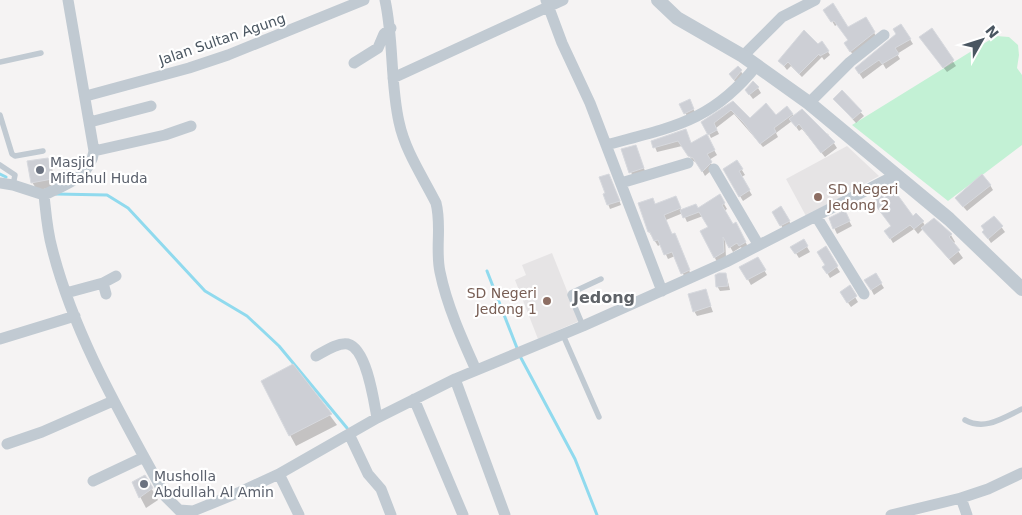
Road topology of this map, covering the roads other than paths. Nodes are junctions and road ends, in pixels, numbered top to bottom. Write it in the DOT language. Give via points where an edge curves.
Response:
graph roads {
  1 [pos="68,0"];
  2 [pos="364,0"];
  3 [pos="385,0"];
  4 [pos="563,0"];
  5 [pos="658,0"];
  6 [pos="815,0"];
  7 [pos="546,3"];
  8 [pos="391,28"];
  9 [pos="884,35"];
  10 [pos="41,53"];
  11 [pos="744,56"];
  12 [pos="0,62"];
  13 [pos="354,63"];
  14 [pos="757,65"];
  15 [pos="393,78"];
  16 [pos="86,96"];
  17 [pos="809,103"];
  18 [pos="150,106"];
  19 [pos="0,115"];
  20 [pos="90,122"];
  21 [pos="191,126"];
  22 [pos="606,145"];
  23 [pos="94,150"];
  24 [pos="43,151"];
  25 [pos="688,163"];
  26 [pos="0,165"];
  27 [pos="714,169"];
  28 [pos="896,175"];
  29 [pos="0,183"];
  30 [pos="621,183"];
  31 [pos="13,185"];
  32 [pos="44,195"];
  33 [pos="816,216"];
  34 [pos="758,244"];
  35 [pos="116,276"];
  36 [pos="601,279"];
  37 [pos="1022,289"];
  38 [pos="662,291"];
  39 [pos="66,293"];
  40 [pos="864,294"];
  41 [pos="75,316"];
  42 [pos="583,326"];
  43 [pos="563,335"];
  44 [pos="0,339"];
  45 [pos="316,356"];
  46 [pos="476,370"];
  47 [pos="455,379"];
  48 [pos="414,398"];
  49 [pos="113,401"];
  50 [pos="1022,409"];
  51 [pos="599,417"];
  52 [pos="377,418"];
  53 [pos="965,420"];
  54 [pos="349,434"];
  55 [pos="7,444"];
  56 [pos="144,457"];
  57 [pos="1022,473"];
  58 [pos="279,474"];
  59 [pos="94,481"];
  60 [pos="961,498"];
  61 [pos="181,513"];
  62 [pos="299,515"];
  63 [pos="391,515"];
  64 [pos="463,515"];
  65 [pos="505,515"];
  66 [pos="891,515"];
  67 [pos="967,515"];
  1 -- 16 [label="street"];
  2 -- 16 [label="street, Jalan Sultan Agung" via="228,55"];
  3 -- 8 [label="street"];
  4 -- 7 [label="street"];
  5 -- 11 [label="street" via="688,25"];
  6 -- 11 [label="street" via="782,17"];
  7 -- 15 [label="street"];
  7 -- 22 [label="street"];
  8 -- 13 [label="street" via="384,34 378,48"];
  8 -- 15 [label="street"];
  9 -- 17 [label="street" via="850,62"];
  10 -- 12 [label="lane"];
  11 -- 14 [label="street"];
  14 -- 17 [label="street"];
  14 -- 22 [label="street" via="740,87 709,112"];
  15 -- 46 [label="street" via="399,125 439,214 438,257 445,289"];
  16 -- 20 [label="street"];
  17 -- 28 [label="street"];
  18 -- 20 [label="street"];
  19 -- 24 [label="lane" via="12,154"];
  20 -- 23 [label="street"];
  21 -- 23 [label="street"];
  22 -- 30 [label="street"];
  23 -- 32 [label="street" via="84,174"];
  25 -- 30 [label="street"];
  26 -- 31 [label="lane" via="15,175"];
  27 -- 34 [label="street"];
  28 -- 33 [label="street"];
  28 -- 37 [label="street" via="949,219"];
  29 -- 31 [label="street"];
  30 -- 38 [label="street"];
  31 -- 32 [label="street"];
  32 -- 39 [label="street" via="52,248"];
  33 -- 34 [label="street"];
  33 -- 40 [label="street"];
  34 -- 38 [label="street"];
  35 -- 39 [label="street" via="104,289"];
  36 -- 42 [label="lane" via="570,295"];
  38 -- 42 [label="street"];
  39 -- 41 [label="street"];
  41 -- 44 [label="street"];
  41 -- 49 [label="street"];
  42 -- 43 [label="street"];
  43 -- 46 [label="street"];
  43 -- 51 [label="lane"];
  45 -- 52 [label="street" via="341,344 354,347 370,379"];
  46 -- 47 [label="street"];
  47 -- 48 [label="street"];
  47 -- 65 [label="street"];
  48 -- 52 [label="street"];
  48 -- 64 [label="street"];
  49 -- 55 [label="street"];
  49 -- 56 [label="street"];
  50 -- 53 [label="lane" via="983,426"];
  52 -- 54 [label="street"];
  54 -- 58 [label="street"];
  54 -- 63 [label="street" via="368,474 381,490"];
  56 -- 59 [label="street"];
  56 -- 61 [label="street" via="166,497"];
  57 -- 60 [label="street"];
  58 -- 61 [label="street" via="202,508"];
  58 -- 62 [label="street"];
  60 -- 66 [label="street"];
  60 -- 67 [label="street"];
}
